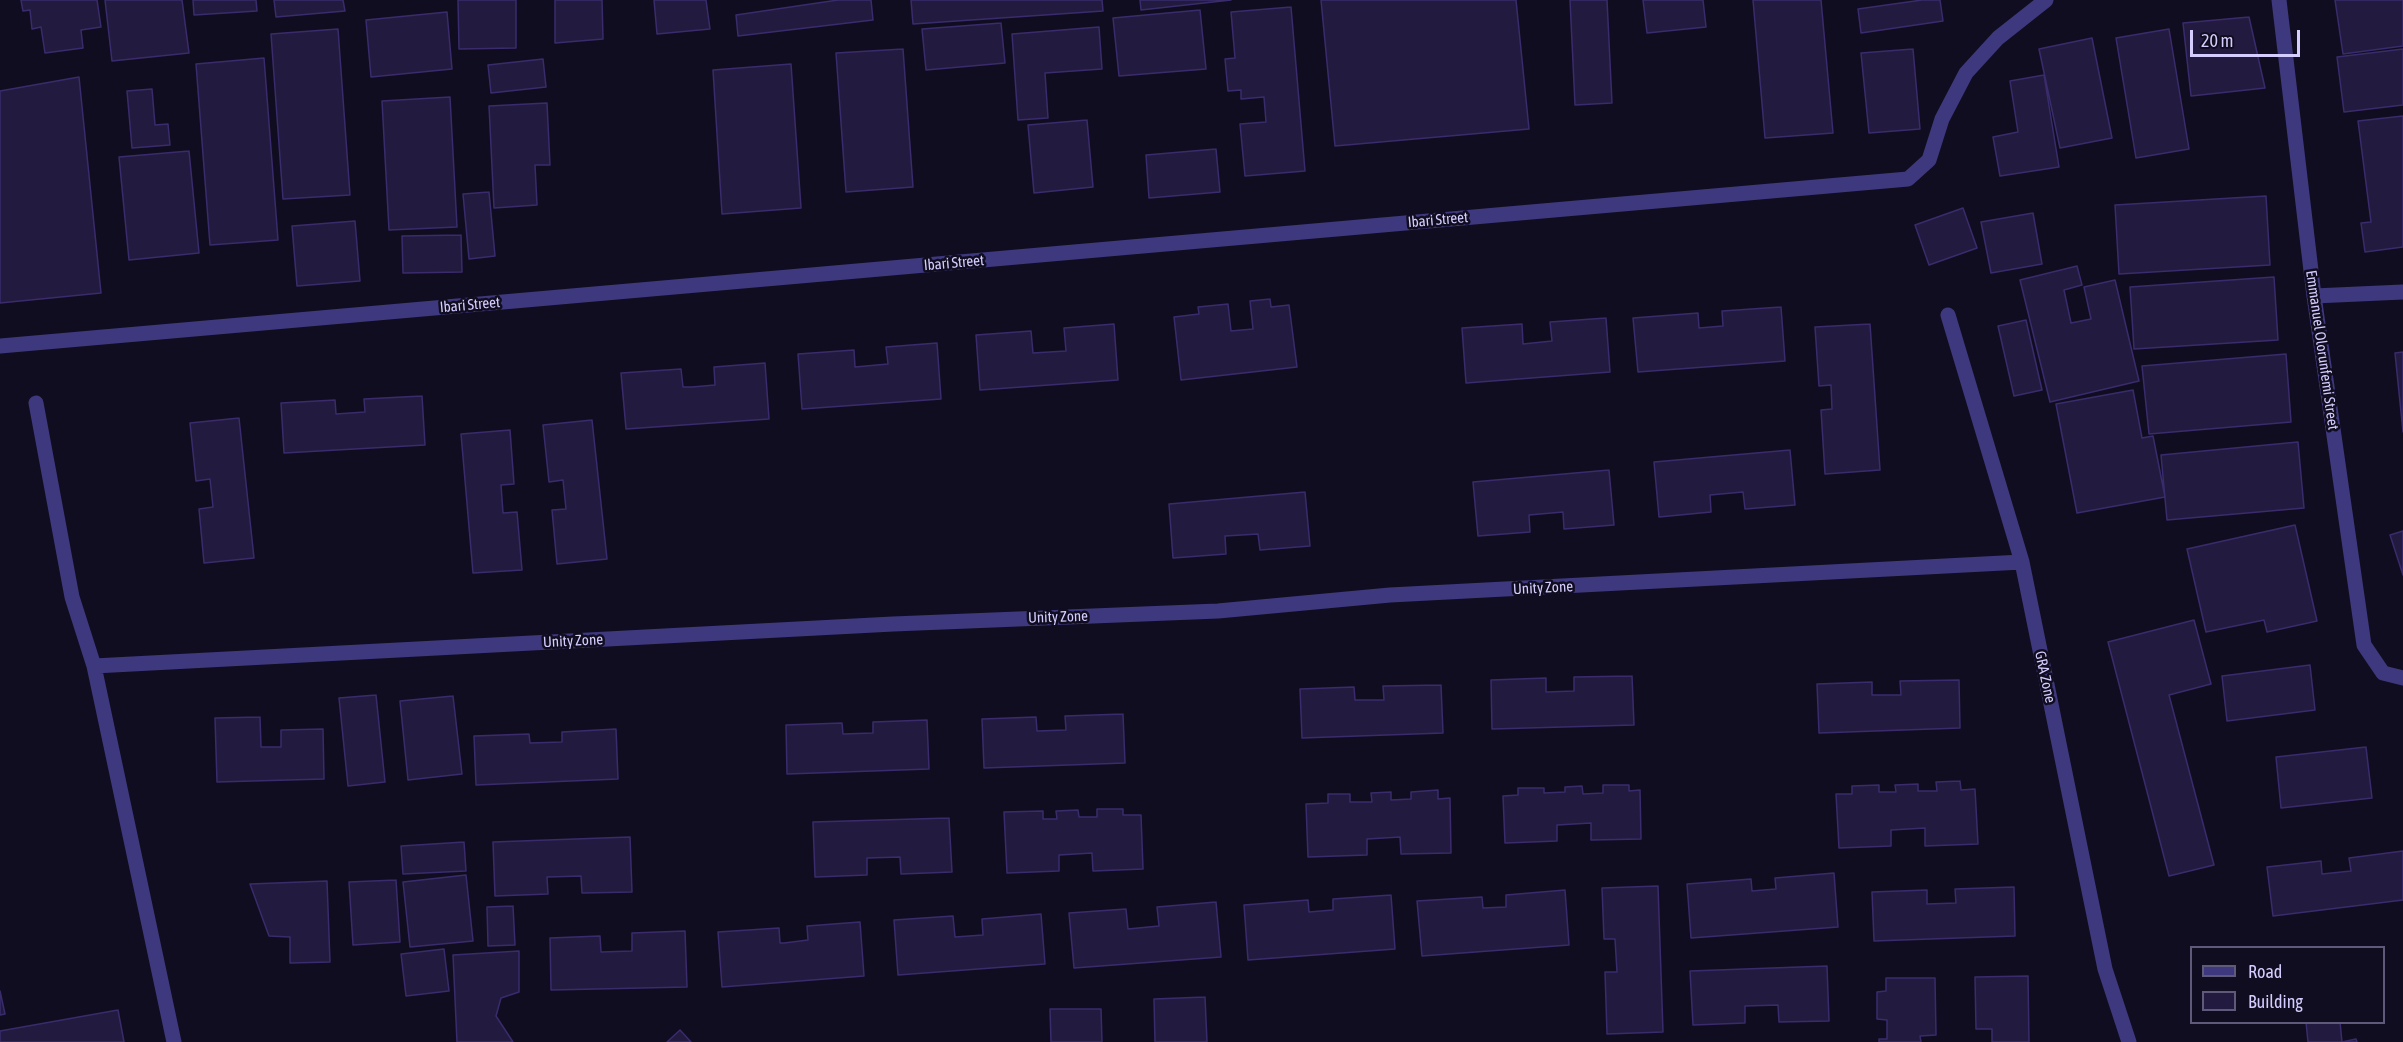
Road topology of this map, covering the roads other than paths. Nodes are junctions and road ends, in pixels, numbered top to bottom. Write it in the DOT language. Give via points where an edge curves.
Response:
graph roads {
  1 [pos="2046,0"];
  2 [pos="2279,0"];
  3 [pos="2403,292"];
  4 [pos="2314,296"];
  5 [pos="1948,315"];
  6 [pos="0,346"];
  7 [pos="36,403"];
  8 [pos="2022,562"];
  9 [pos="94,666"];
  10 [pos="2403,678"];
  11 [pos="174,1042"];
  12 [pos="2129,1042"];
  1 -- 6 [label="street, Ibari Street" via="1998,38 1966,74 1942,119 1929,159 1908,179"];
  2 -- 4 [label="street, Emmanuel Olorunfemi Street"];
  3 -- 4 [label="street"];
  4 -- 10 [label="street, Emmanuel Olorunfemi Street" via="2364,645 2383,673"];
  5 -- 8 [label="street, GRA Zone"];
  7 -- 9 [label="street" via="72,597"];
  8 -- 9 [label="street, Unity Zone" via="1390,595 1218,611 881,624"];
  8 -- 12 [label="street, GRA Zone" via="2105,969"];
  9 -- 11 [label="street"];
}
